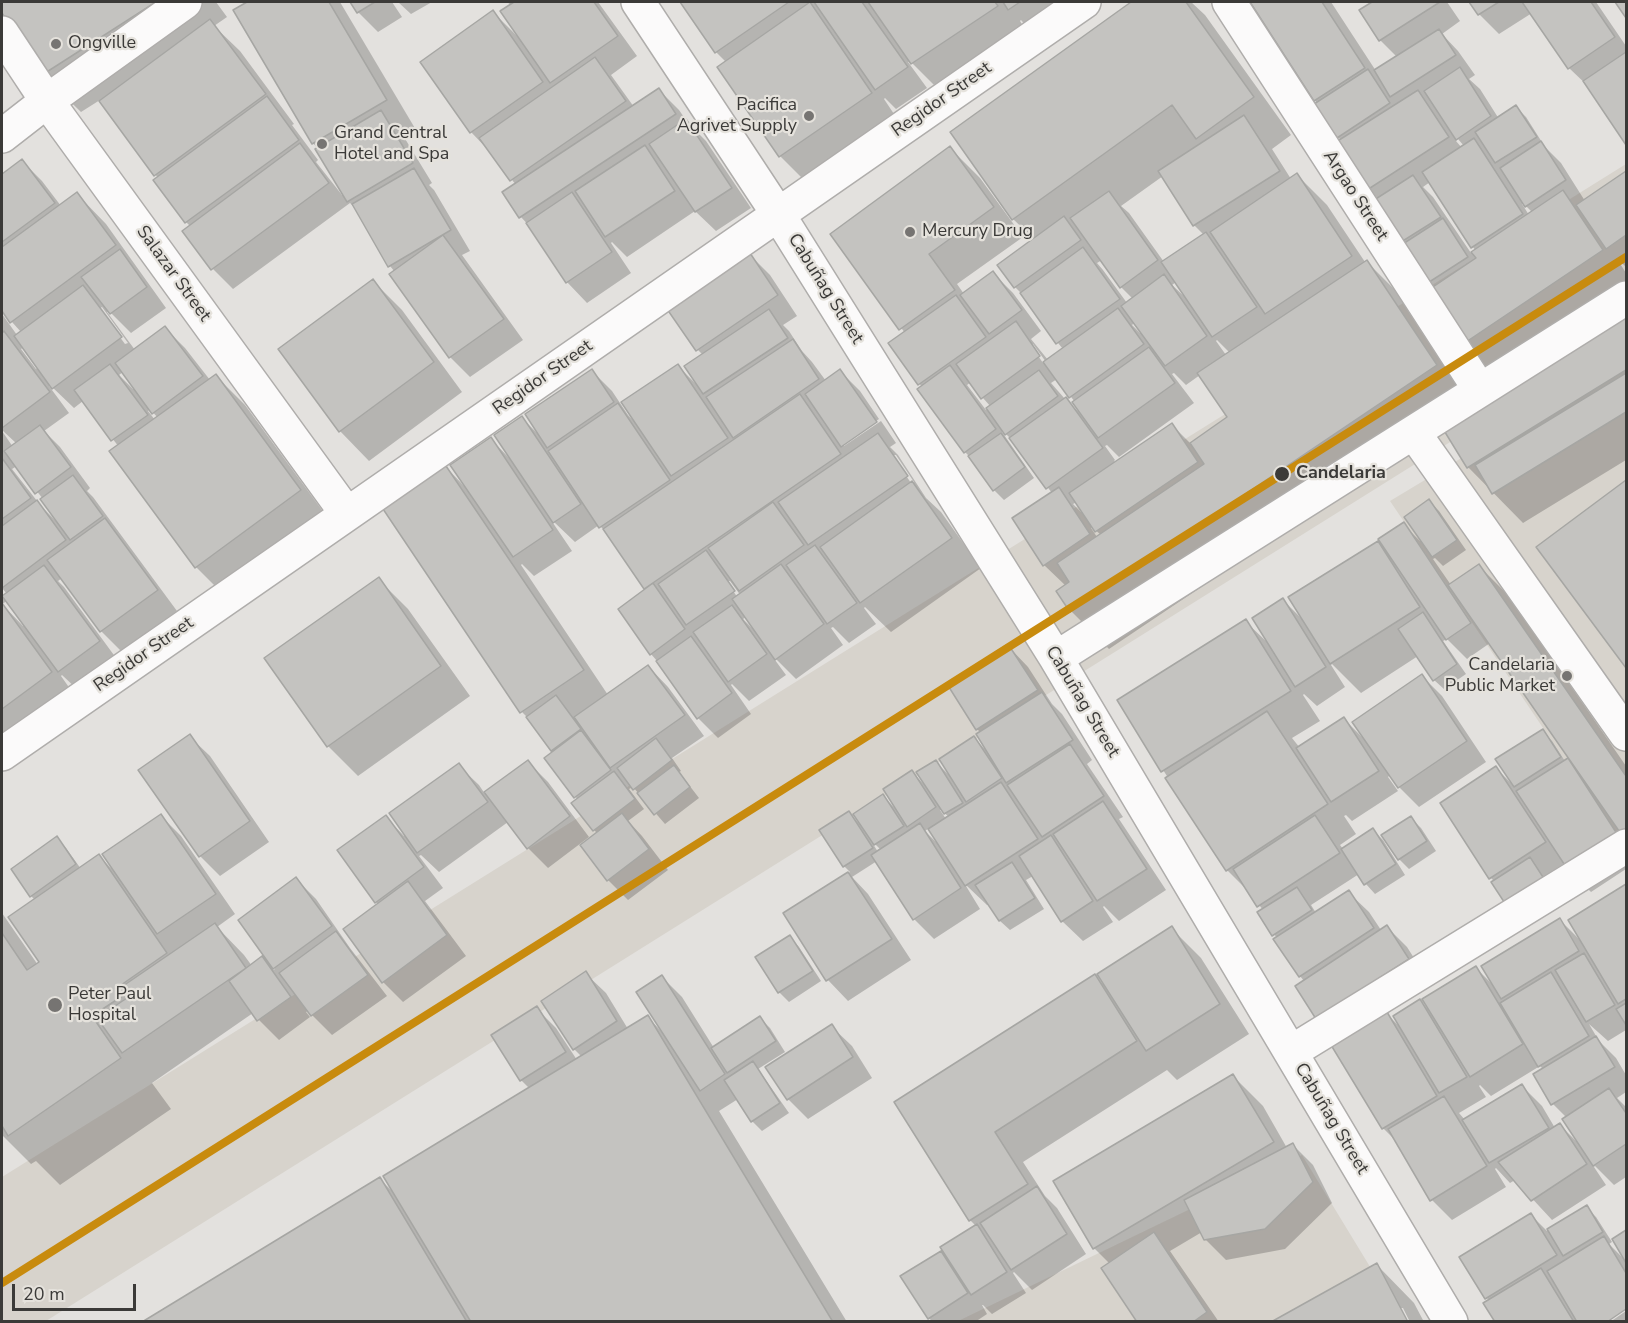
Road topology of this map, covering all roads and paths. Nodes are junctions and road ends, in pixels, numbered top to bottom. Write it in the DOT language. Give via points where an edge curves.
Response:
graph roads {
  1 [pos="185,2"];
  2 [pos="638,2"];
  3 [pos="1084,2"];
  4 [pos="1229,2"];
  5 [pos="2,33"];
  6 [pos="47,101"];
  7 [pos="2,136"];
  8 [pos="778,214"];
  9 [pos="1626,298"];
  10 [pos="1480,390"];
  11 [pos="1414,433"];
  12 [pos="347,514"];
  13 [pos="1056,658"];
  14 [pos="1626,734"];
  15 [pos="2,754"];
  16 [pos="1626,846"];
  17 [pos="1291,1052"];
  18 [pos="1451,1322"];
  1 -- 6 [label="street"];
  2 -- 8 [label="street, Cabuñag Street"];
  3 -- 8 [label="street, Regidor Street"];
  4 -- 10 [label="street, Argao Street"];
  5 -- 6 [label="street, Salazar Street"];
  6 -- 7 [label="street"];
  6 -- 12 [label="street, Salazar Street"];
  8 -- 12 [label="street, Regidor Street"];
  8 -- 13 [label="street, Cabuñag Street"];
  9 -- 10 [label="street"];
  10 -- 11 [label="street"];
  11 -- 13 [label="street"];
  11 -- 14 [label="street"];
  12 -- 15 [label="street, Regidor Street"];
  13 -- 17 [label="street, Cabuñag Street"];
  16 -- 17 [label="street"];
  17 -- 18 [label="street, Cabuñag Street"];
}
